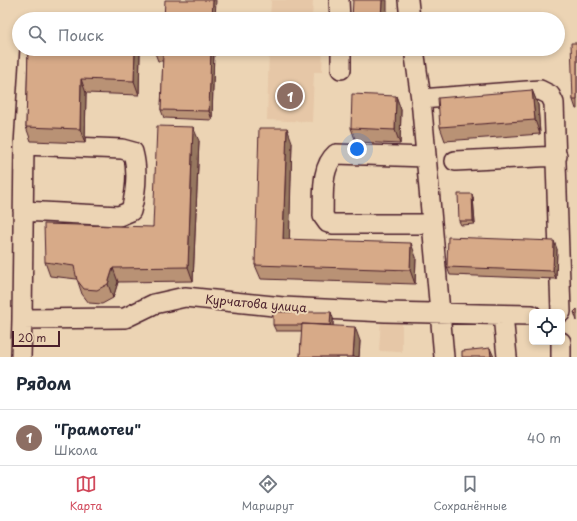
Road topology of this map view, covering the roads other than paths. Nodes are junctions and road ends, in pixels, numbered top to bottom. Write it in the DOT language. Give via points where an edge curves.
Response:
graph roads {
  1 [pos="339,0"];
  2 [pos="408,0"];
  3 [pos="340,12"];
  4 [pos="409,12"];
  5 [pos="30,56"];
  6 [pos="341,56"];
  7 [pos="415,56"];
  8 [pos="341,69"];
  9 [pos="421,99"];
  10 [pos="24,145"];
  11 [pos="557,156"];
  12 [pos="426,157"];
  13 [pos="455,160"];
  14 [pos="23,211"];
  15 [pos="432,224"];
  16 [pos="561,309"];
  17 [pos="440,314"];
  18 [pos="503,315"];
  19 [pos="529,315"];
  20 [pos="22,319"];
  21 [pos="561,345"];
  22 [pos="21,357"];
  23 [pos="444,357"];
  24 [pos="507,357"];
  25 [pos="561,357"];
  1 -- 3 [label="street"];
  2 -- 4 [label="street"];
  5 -- 10 [label="street"];
  6 -- 8 [label="street"];
  7 -- 9 [label="street"];
  9 -- 11 [label="street" via="540,90 550,95 554,103"];
  9 -- 12 [label="street"];
  10 -- 14 [label="street"];
  10 -- 14 [label="street" via="122,149 133,152 137,165 131,211 119,216"];
  11 -- 13 [label="street"];
  11 -- 16 [label="street"];
  12 -- 15 [label="street"];
  12 -- 15 [label="street" via="336,154 326,169 323,216 328,223 333,224"];
  14 -- 20 [label="street"];
  15 -- 17 [label="street"];
  17 -- 18 [label="street, Курчатова улица"];
  17 -- 20 [label="street, Курчатова улица" via="283,306 185,297 154,304 125,318"];
  17 -- 23 [label="street"];
  18 -- 19 [label="street, Курчатова улица"];
  18 -- 24 [label="street"];
  20 -- 22 [label="street"];
  21 -- 25 [label="street"];
}
